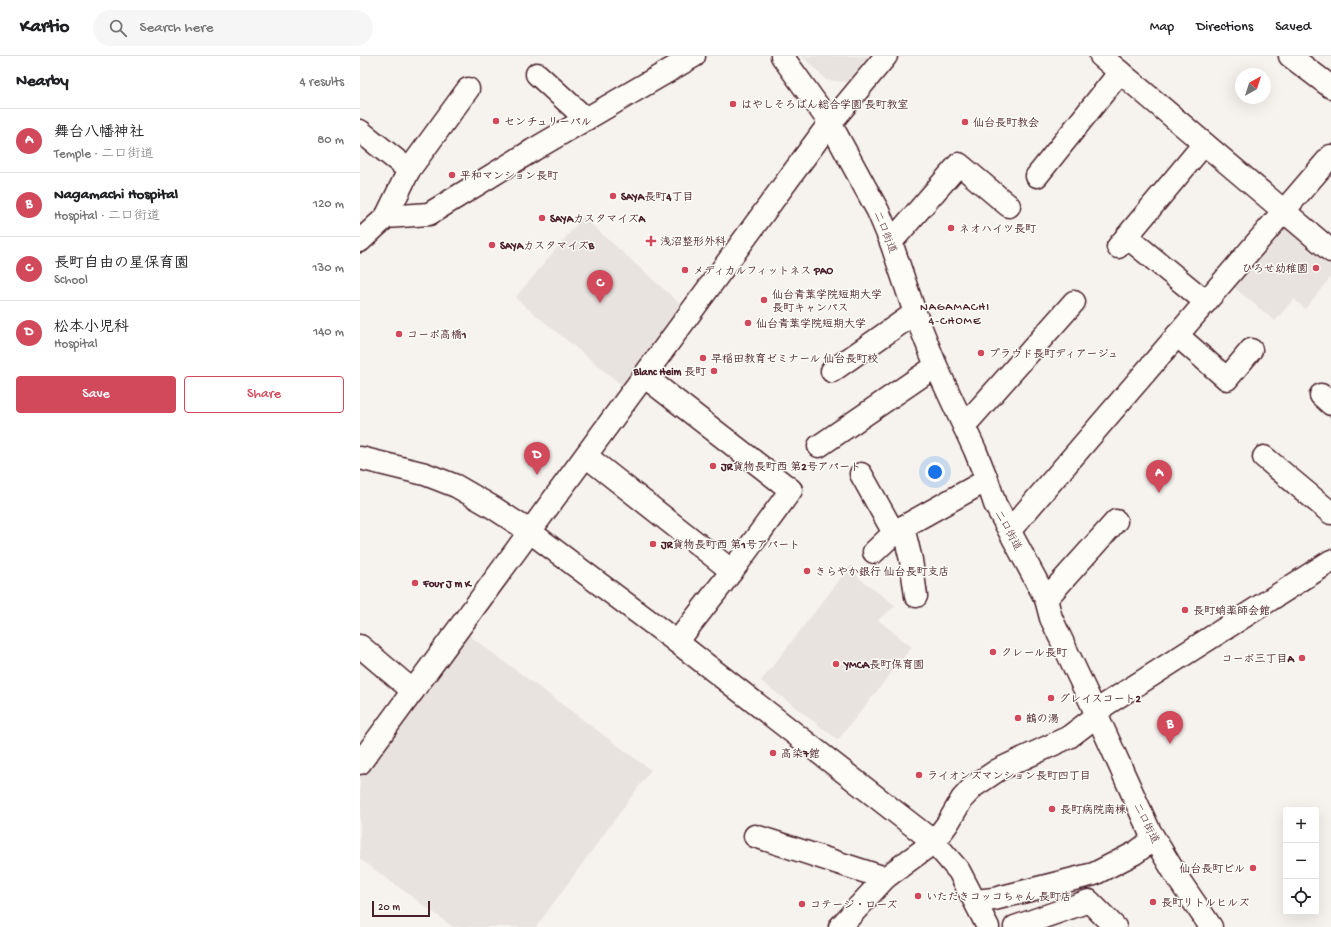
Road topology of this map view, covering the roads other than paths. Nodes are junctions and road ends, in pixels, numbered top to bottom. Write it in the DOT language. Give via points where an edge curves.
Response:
graph roads {
  1 [pos="694,56"];
  2 [pos="782,56"];
  3 [pos="886,56"];
  4 [pos="1290,56"];
  5 [pos="1110,61"];
  6 [pos="537,74"];
  7 [pos="1331,87"];
  8 [pos="468,89"];
  9 [pos="586,120"];
  10 [pos="830,123"];
  11 [pos="360,131"];
  12 [pos="1204,144"];
  13 [pos="1331,156"];
  14 [pos="409,170"];
  15 [pos="1037,176"];
  16 [pos="1009,206"];
  17 [pos="1284,211"];
  18 [pos="386,217"];
  19 [pos="360,241"];
  20 [pos="891,242"];
  21 [pos="1331,251"];
  22 [pos="1074,302"];
  23 [pos="1206,302"];
  24 [pos="915,313"];
  25 [pos="1177,335"];
  26 [pos="1251,350"];
  27 [pos="936,366"];
  28 [pos="832,371"];
  29 [pos="644,376"];
  30 [pos="964,426"];
  31 [pos="819,446"];
  32 [pos="586,456"];
  33 [pos="1264,457"];
  34 [pos="360,458"];
  35 [pos="861,474"];
  36 [pos="987,480"];
  37 [pos="1331,513"];
  38 [pos="1116,521"];
  39 [pos="899,530"];
  40 [pos="1010,530"];
  41 [pos="529,531"];
  42 [pos="874,552"];
  43 [pos="1331,561"];
  44 [pos="732,571"];
  45 [pos="916,596"];
  46 [pos="1046,599"];
  47 [pos="677,642"];
  48 [pos="360,646"];
  49 [pos="413,691"];
  50 [pos="1096,713"];
  51 [pos="360,763"];
  52 [pos="755,836"];
  53 [pos="1154,839"];
  54 [pos="934,842"];
  55 [pos="1086,876"];
  56 [pos="885,878"];
  57 [pos="975,901"];
  58 [pos="1089,901"];
  59 [pos="840,927"];
  60 [pos="988,927"];
  61 [pos="1015,927"];
  62 [pos="1115,927"];
  63 [pos="1211,927"];
  1 -- 9 [label="street"];
  2 -- 10 [label="street, 二口街道"];
  3 -- 10 [label="street"];
  4 -- 7 [label="street"];
  5 -- 12 [label="street"];
  5 -- 15 [label="street"];
  6 -- 9 [label="street"];
  8 -- 14 [label="street"];
  9 -- 18 [label="street" via="430,214"];
  10 -- 20 [label="street, 二口街道" via="878,210"];
  10 -- 29 [label="street"];
  11 -- 14 [label="street"];
  12 -- 17 [label="street"];
  12 -- 23 [label="street" via="1123,242"];
  13 -- 17 [label="street"];
  14 -- 18 [label="street"];
  16 -- 20 [label="street" via="959,164"];
  17 -- 21 [label="street"];
  17 -- 23 [label="street"];
  18 -- 19 [label="street"];
  20 -- 24 [label="street, 二口街道"];
  22 -- 30 [label="street"];
  23 -- 25 [label="street"];
  24 -- 27 [label="street, 二口街道"];
  24 -- 28 [label="street"];
  25 -- 26 [label="street" via="1227,379"];
  25 -- 40 [label="street"];
  27 -- 30 [label="street, 二口街道"];
  27 -- 31 [label="street"];
  29 -- 32 [label="street"];
  29 -- 44 [label="street" via="791,490"];
  30 -- 36 [label="street, 二口街道"];
  32 -- 41 [label="street"];
  32 -- 44 [label="street"];
  33 -- 37 [label="street"];
  34 -- 41 [label="street" via="425,474 456,486"];
  35 -- 39 [label="street"];
  36 -- 39 [label="street"];
  36 -- 40 [label="street, 二口街道" via="995,504"];
  38 -- 46 [label="street"];
  39 -- 42 [label="street"];
  39 -- 45 [label="street" via="911,560"];
  40 -- 46 [label="street, 二口街道"];
  41 -- 47 [label="street"];
  41 -- 49 [label="street"];
  43 -- 50 [label="street"];
  44 -- 47 [label="street"];
  46 -- 50 [label="street, 二口街道" via="1051,618"];
  47 -- 54 [label="street"];
  48 -- 49 [label="street"];
  49 -- 51 [label="street"];
  50 -- 53 [label="street, 二口街道"];
  50 -- 54 [label="street" via="1069,737 998,770 974,786 962,799"];
  52 -- 56 [label="street"];
  53 -- 55 [label="street" via="1135,853"];
  53 -- 63 [label="street, 二口街道"];
  54 -- 56 [label="street"];
  54 -- 57 [label="street" via="959,871"];
  55 -- 57 [label="street"];
  55 -- 58 [label="street"];
  56 -- 59 [label="street"];
  57 -- 60 [label="street"];
  58 -- 61 [label="street"];
  58 -- 62 [label="street"];
}
